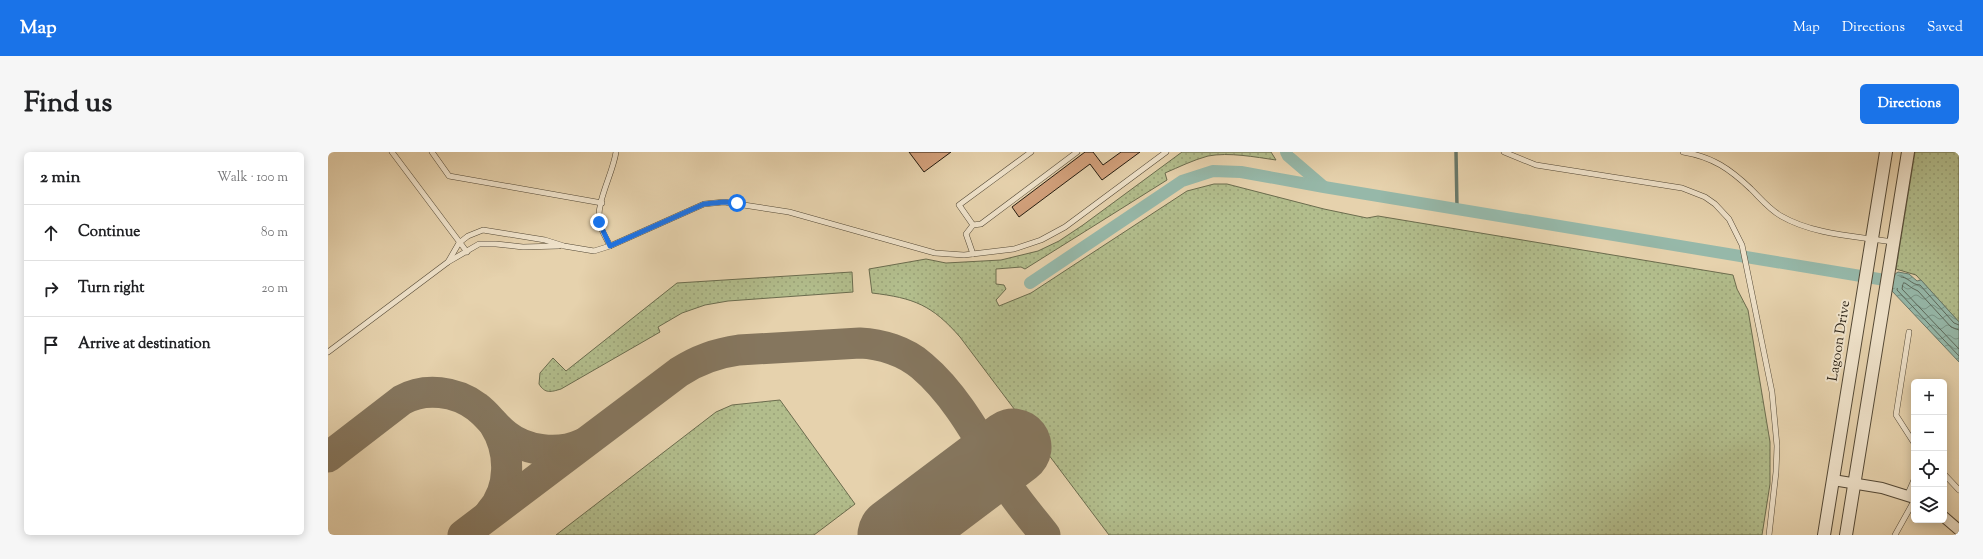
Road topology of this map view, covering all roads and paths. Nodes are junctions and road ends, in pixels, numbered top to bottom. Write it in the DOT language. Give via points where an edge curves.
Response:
graph roads {
  1 [pos="392,152"];
  2 [pos="432,152"];
  3 [pos="616,152"];
  4 [pos="1031,152"];
  5 [pos="1077,152"];
  6 [pos="1166,152"];
  7 [pos="1504,152"];
  8 [pos="1683,152"];
  9 [pos="1886,152"];
  10 [pos="1908,152"];
  11 [pos="602,203"];
  12 [pos="973,225"];
  13 [pos="1872,239"];
  14 [pos="1893,242"];
  15 [pos="460,243"];
  16 [pos="564,246"];
  17 [pos="610,246"];
  18 [pos="467,252"];
  19 [pos="973,254"];
  20 [pos="448,262"];
  21 [pos="1909,332"];
  22 [pos="328,352"];
  23 [pos="1911,438"];
  24 [pos="1947,477"];
  25 [pos="1833,480"];
  26 [pos="1855,483"];
  27 [pos="1959,490"];
  28 [pos="1911,498"];
  29 [pos="1911,500"];
  30 [pos="1947,520"];
  31 [pos="1959,530"];
  32 [pos="1769,535"];
  33 [pos="1824,535"];
  34 [pos="1846,535"];
  35 [pos="1895,535"];
  1 -- 15 [label="lane"];
  2 -- 11 [label="lane" via="449,176"];
  3 -- 11 [label="lane"];
  4 -- 12 [label="lane" via="959,205"];
  5 -- 12 [label="lane" via="981,224"];
  6 -- 19 [label="lane" via="1053,235 1014,249"];
  7 -- 32 [label="lane" via="1536,165 1694,192 1715,204 1726,215 1742,245 1768,367 1776,427 1776,472"];
  8 -- 13 [label="lane" via="1721,164 1779,215 1792,222 1808,228"];
  9 -- 13 [label="street, Lagoon Drive"];
  10 -- 14 [label="street"];
  11 -- 17 [label="lane" via="599,222"];
  12 -- 19 [label="lane" via="966,234"];
  13 -- 14 [label="lane"];
  13 -- 25 [label="street, Lagoon Drive"];
  14 -- 26 [label="street"];
  15 -- 16 [label="lane" via="476,232 494,231"];
  15 -- 18 [label="lane"];
  15 -- 20 [label="lane"];
  16 -- 17 [label="lane" via="594,251"];
  16 -- 18 [label="lane" via="523,247 487,243 479,244"];
  17 -- 19 [label="lane" via="698,206 724,202 789,212 935,253"];
  18 -- 20 [label="lane"];
  20 -- 22 [label="lane"];
  21 -- 23 [label="lane" via="1896,415"];
  24 -- 27 [label="lane"];
  25 -- 26 [label="street"];
  25 -- 33 [label="street, Lagoon Drive"];
  26 -- 28 [label="street"];
  26 -- 34 [label="street"];
  29 -- 35 [label="lane"];
  30 -- 31 [label="street"];
}
